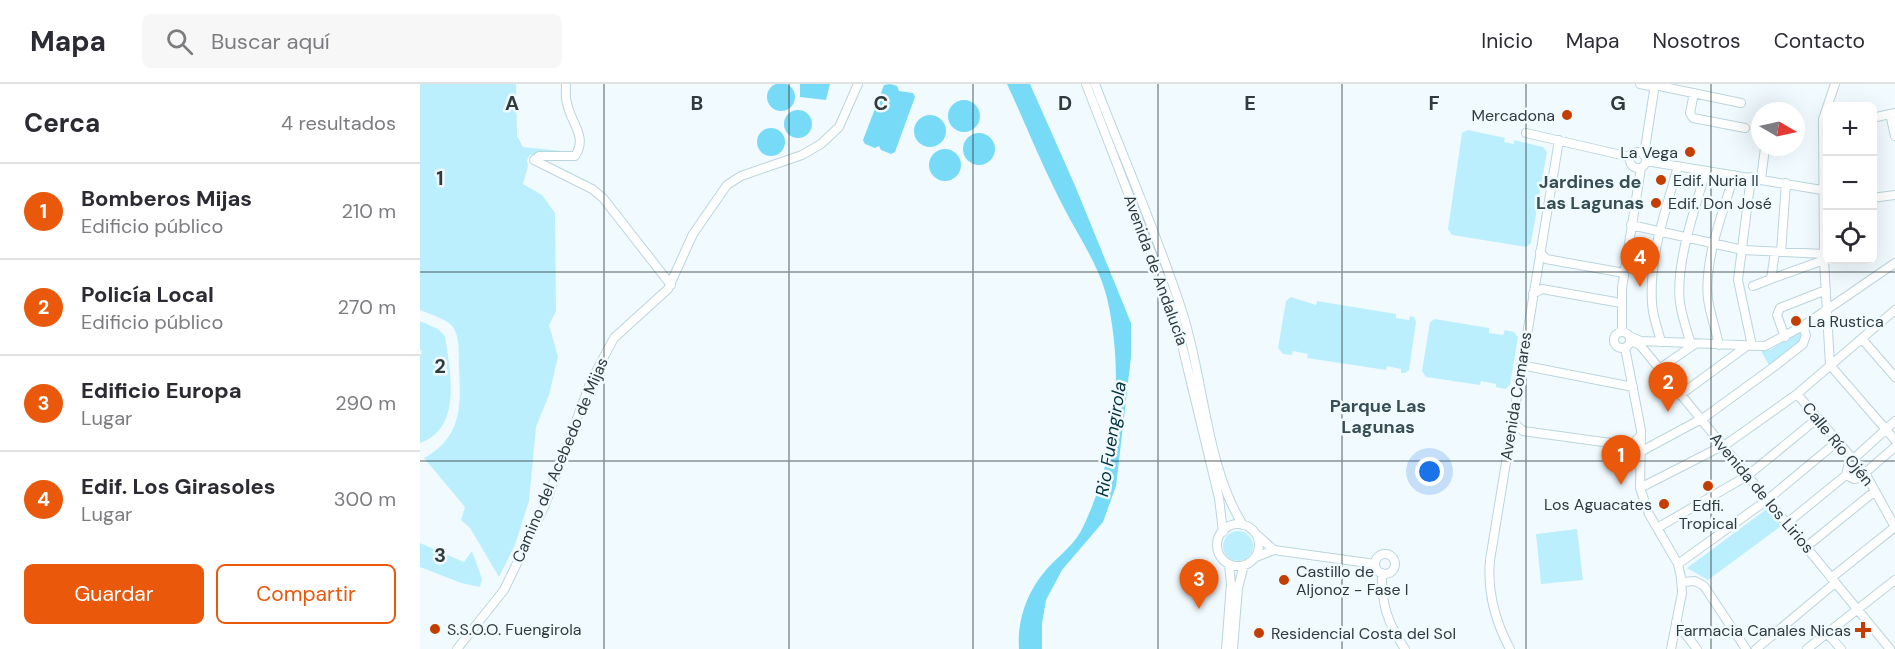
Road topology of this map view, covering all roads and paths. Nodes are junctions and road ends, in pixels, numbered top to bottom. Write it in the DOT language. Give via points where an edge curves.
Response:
graph roads {
  1 [pos="566,84"];
  2 [pos="858,84"];
  3 [pos="1086,84"];
  4 [pos="1095,84"];
  5 [pos="1641,84"];
  6 [pos="1832,85"];
  7 [pos="1655,86"];
  8 [pos="1694,93"];
  9 [pos="1829,102"];
  10 [pos="1741,103"];
  11 [pos="1892,114"];
  12 [pos="1877,117"];
  13 [pos="1745,128"];
  14 [pos="1526,133"];
  15 [pos="1895,136"];
  16 [pos="1559,140"];
  17 [pos="1764,156"];
  18 [pos="1630,157"];
  19 [pos="1645,158"];
  20 [pos="1678,166"];
  21 [pos="1641,168"];
  22 [pos="1706,171"];
  23 [pos="1734,175"];
  24 [pos="1750,177"];
  25 [pos="1761,179"];
  26 [pos="1786,183"];
  27 [pos="1823,190"];
  28 [pos="1895,195"];
  29 [pos="1877,197"];
  30 [pos="1632,225"];
  31 [pos="1660,232"];
  32 [pos="1687,238"];
  33 [pos="1714,245"];
  34 [pos="1743,250"];
  35 [pos="1540,252"];
  36 [pos="1778,252"];
  37 [pos="1823,257"];
  38 [pos="1823,257"];
  39 [pos="1895,263"];
  40 [pos="1824,264"];
  41 [pos="1624,273"];
  42 [pos="1771,279"];
  43 [pos="671,285"];
  44 [pos="1753,286"];
  45 [pos="1826,290"];
  46 [pos="1533,294"];
  47 [pos="1621,303"];
  48 [pos="1827,308"];
  49 [pos="1893,315"];
  50 [pos="1803,326"];
  51 [pos="1627,336"];
  52 [pos="1785,337"];
  53 [pos="1862,339"];
  54 [pos="1661,342"];
  55 [pos="1693,344"];
  56 [pos="1719,345"];
  57 [pos="1750,346"];
  58 [pos="1625,348"];
  59 [pos="1521,365"];
  60 [pos="1830,365"];
  61 [pos="1659,369"];
  62 [pos="1895,377"];
  63 [pos="1633,387"];
  64 [pos="1797,394"];
  65 [pos="1680,395"];
  66 [pos="1818,418"];
  67 [pos="1701,419"];
  68 [pos="1512,421"];
  69 [pos="1895,421"];
  70 [pos="1886,429"];
  71 [pos="1641,435"];
  72 [pos="1895,440"];
  73 [pos="1838,441"];
  74 [pos="1722,446"];
  75 [pos="1895,447"];
  76 [pos="1640,452"];
  77 [pos="1853,459"];
  78 [pos="1865,473"];
  79 [pos="1845,475"];
  80 [pos="1747,476"];
  81 [pos="1640,488"];
  82 [pos="1875,491"];
  83 [pos="1767,500"];
  84 [pos="1786,524"];
  85 [pos="1243,525"];
  86 [pos="1895,527"];
  87 [pos="1657,528"];
  88 [pos="1223,531"];
  89 [pos="1256,534"];
  90 [pos="1806,547"];
  91 [pos="1274,550"];
  92 [pos="1256,556"];
  93 [pos="1230,564"];
  94 [pos="1375,564"];
  95 [pos="1678,564"];
  96 [pos="1244,565"];
  97 [pos="1382,573"];
  98 [pos="1833,580"];
  99 [pos="1895,580"];
  100 [pos="1682,582"];
  101 [pos="1857,609"];
  102 [pos="1676,622"];
  103 [pos="1827,633"];
  104 [pos="457,649"];
  105 [pos="1226,649"];
  106 [pos="1233,649"];
  107 [pos="1405,649"];
  108 [pos="1510,649"];
  109 [pos="1671,649"];
  110 [pos="1697,649"];
  111 [pos="1746,649"];
  112 [pos="1756,649"];
  113 [pos="1808,649"];
  114 [pos="1841,649"];
  115 [pos="1890,649"];
  1 -- 43 [label="street" via="566,103 582,141 580,149 575,156 539,156 534,160 603,198"];
  2 -- 43 [label="street, Camino del Acebedo de Mijas" via="839,127 821,144 727,185 693,234"];
  3 -- 88 [label="street, Avenida de Andalucía" via="1174,312 1219,498"];
  4 -- 85 [label="street, Avenida de Andalucía" via="1182,310 1223,484"];
  5 -- 7 [label="street"];
  6 -- 9 [label="street"];
  7 -- 8 [label="street"];
  7 -- 19 [label="street"];
  8 -- 10 [label="street"];
  8 -- 13 [label="street" via="1690,113 1693,118"];
  11 -- 12 [label="street"];
  11 -- 15 [label="street"];
  14 -- 16 [label="street"];
  16 -- 18 [label="street"];
  16 -- 35 [label="street, Avenida Comares"];
  17 -- 25 [label="street"];
  18 -- 19 [label="street" via="1637,152"];
  18 -- 21 [label="street" via="1632,167"];
  19 -- 20 [label="street"];
  19 -- 21 [label="street"];
  20 -- 22 [label="street"];
  20 -- 31 [label="street"];
  21 -- 30 [label="street"];
  22 -- 23 [label="street"];
  22 -- 32 [label="street"];
  23 -- 24 [label="street"];
  23 -- 33 [label="street"];
  24 -- 25 [label="street"];
  24 -- 34 [label="street"];
  25 -- 26 [label="street"];
  26 -- 27 [label="street"];
  26 -- 36 [label="street"];
  28 -- 29 [label="street"];
  30 -- 31 [label="street"];
  30 -- 41 [label="street"];
  31 -- 32 [label="street"];
  31 -- 54 [label="street" via="1651,282"];
  32 -- 33 [label="street"];
  32 -- 55 [label="street" via="1680,303"];
  33 -- 34 [label="street"];
  33 -- 56 [label="street" via="1708,300"];
  34 -- 36 [label="street"];
  34 -- 57 [label="street" via="1738,280"];
  35 -- 41 [label="street" via="1546,259"];
  35 -- 46 [label="street, Avenida Comares"];
  36 -- 37 [label="street"];
  36 -- 42 [label="street"];
  38 -- 42 [label="street"];
  39 -- 48 [label="street"];
  40 -- 45 [label="street"];
  41 -- 47 [label="street"];
  42 -- 44 [label="street"];
  43 -- 104 [label="street, Camino del Acebedo de Mijas" via="656,303 621,329 601,359 545,505 504,590"];
  45 -- 48 [label="street"];
  45 -- 52 [label="street" via="1780,308 1777,315"];
  46 -- 47 [label="street" via="1542,289"];
  46 -- 59 [label="street, Avenida Comares"];
  47 -- 51 [label="street"];
  48 -- 50 [label="street"];
  48 -- 60 [label="street"];
  49 -- 53 [label="street"];
  50 -- 52 [label="street"];
  50 -- 67 [label="street" via="1803,344"];
  51 -- 54 [label="street"];
  51 -- 58 [label="street"];
  51 -- 58 [label="street" via="1616,335 1614,342"];
  51 -- 61 [label="street, Avenida de los Lirios" via="1640,345"];
  52 -- 57 [label="street" via="1765,346"];
  53 -- 60 [label="street"];
  53 -- 62 [label="street"];
  54 -- 55 [label="street"];
  55 -- 56 [label="street"];
  55 -- 61 [label="street"];
  56 -- 57 [label="street"];
  57 -- 65 [label="street"];
  58 -- 63 [label="street"];
  59 -- 63 [label="street"];
  59 -- 68 [label="street, Avenida Comares"];
  60 -- 64 [label="street"];
  60 -- 70 [label="street"];
  61 -- 65 [label="street, Avenida de los Lirios"];
  63 -- 71 [label="street"];
  64 -- 66 [label="street, Calle Río Ojén"];
  64 -- 74 [label="street"];
  65 -- 67 [label="street, Avenida de los Lirios"];
  66 -- 73 [label="street, Calle Río Ojén"];
  66 -- 80 [label="street"];
  67 -- 74 [label="street, Avenida de los Lirios"];
  67 -- 76 [label="street"];
  68 -- 71 [label="street" via="1523,430 1625,445 1633,444"];
  68 -- 108 [label="street, Avenida Comares" via="1489,568 1496,618"];
  69 -- 70 [label="street"];
  70 -- 72 [label="street"];
  70 -- 77 [label="street"];
  71 -- 76 [label="street"];
  73 -- 77 [label="street, Calle Río Ojén"];
  73 -- 83 [label="street"];
  74 -- 80 [label="street, Avenida de los Lirios"];
  74 -- 81 [label="street"];
  75 -- 78 [label="street"];
  76 -- 81 [label="street"];
  77 -- 78 [label="street, Calle Río Ojén"];
  77 -- 79 [label="street"];
  78 -- 79 [label="street" via="1854,479"];
  78 -- 82 [label="street, Calle Río Ojén"];
  79 -- 84 [label="street"];
  80 -- 83 [label="street, Avenida de los Lirios"];
  80 -- 87 [label="street"];
  81 -- 87 [label="street"];
  82 -- 86 [label="street, Calle Río Ojén"];
  82 -- 90 [label="street"];
  83 -- 84 [label="street, Avenida de los Lirios"];
  83 -- 95 [label="street"];
  84 -- 90 [label="street, Avenida de los Lirios"];
  85 -- 88 [label="street"];
  85 -- 89 [label="street"];
  86 -- 98 [label="street"];
  87 -- 95 [label="street"];
  88 -- 93 [label="street" via="1218,552"];
  89 -- 91 [label="street"];
  89 -- 92 [label="street"];
  90 -- 98 [label="street, Avenida de los Lirios"];
  91 -- 92 [label="street"];
  91 -- 94 [label="street"];
  92 -- 96 [label="street"];
  93 -- 96 [label="street"];
  93 -- 105 [label="street"];
  94 -- 97 [label="street"];
  94 -- 97 [label="street" via="1380,555 1392,558 1393,569"];
  95 -- 100 [label="street"];
  96 -- 106 [label="street"];
  97 -- 107 [label="street" via="1386,614"];
  98 -- 101 [label="street, Avenida de los Lirios"];
  98 -- 112 [label="street"];
  99 -- 101 [label="street"];
  100 -- 102 [label="street"];
  100 -- 111 [label="street" via="1695,581 1704,586"];
  101 -- 103 [label="street"];
  101 -- 115 [label="street, Avenida de los Lirios"];
  102 -- 109 [label="street"];
  102 -- 110 [label="street"];
  103 -- 113 [label="street"];
  103 -- 114 [label="street"];
}
